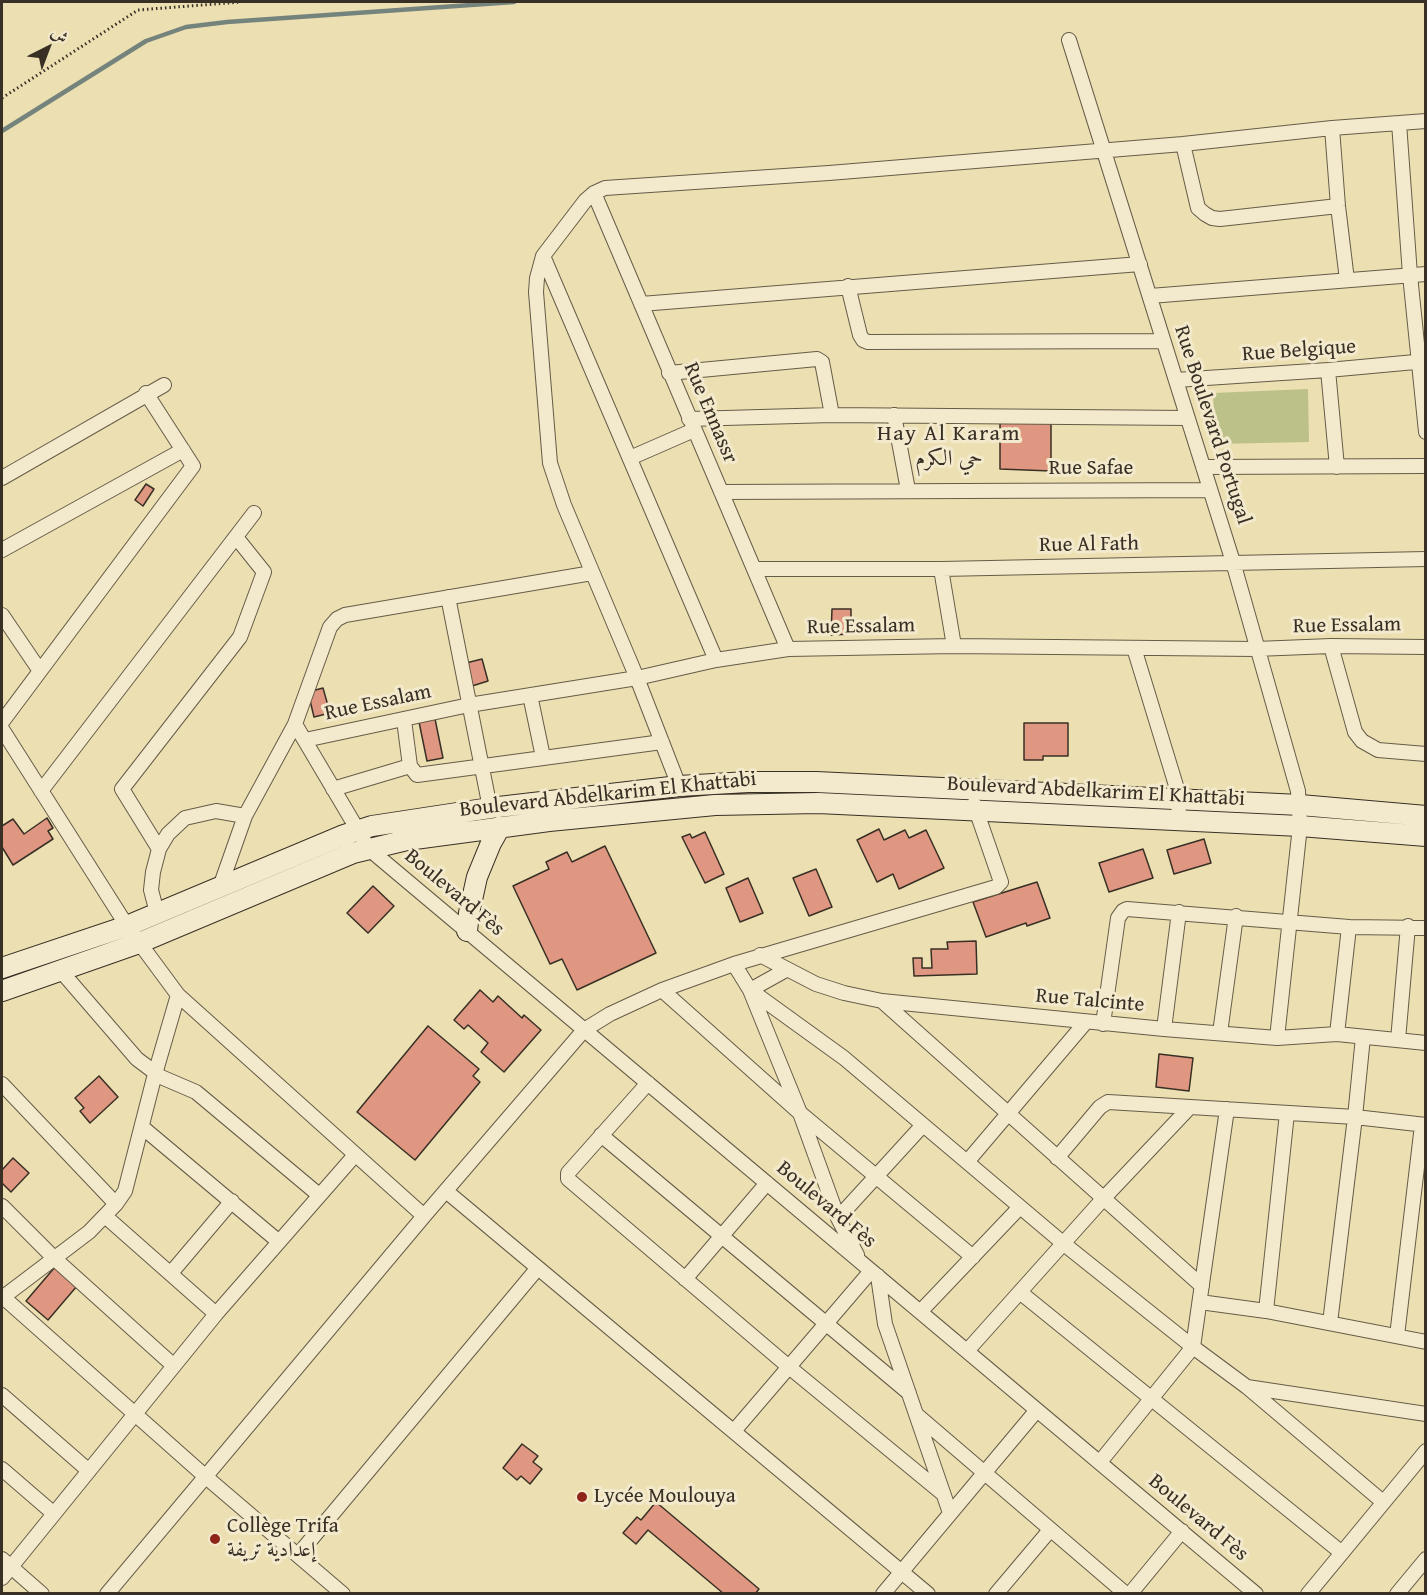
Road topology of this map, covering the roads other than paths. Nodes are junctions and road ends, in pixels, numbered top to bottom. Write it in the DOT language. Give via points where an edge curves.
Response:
graph roads {
  1 [pos="1069,40"];
  2 [pos="1425,122"];
  3 [pos="1399,123"];
  4 [pos="1332,128"];
  5 [pos="1183,144"];
  6 [pos="1104,149"];
  7 [pos="594,193"];
  8 [pos="1338,206"];
  9 [pos="543,256"];
  10 [pos="1140,264"];
  11 [pos="1425,274"];
  12 [pos="1410,276"];
  13 [pos="1347,280"];
  14 [pos="848,286"];
  15 [pos="1150,296"];
  16 [pos="641,304"];
  17 [pos="1162,341"];
  18 [pos="1422,362"];
  19 [pos="1328,370"];
  20 [pos="669,372"];
  21 [pos="1176,380"];
  22 [pos="164,385"];
  23 [pos="146,393"];
  24 [pos="832,415"];
  25 [pos="894,416"];
  26 [pos="1187,418"];
  27 [pos="692,424"];
  28 [pos="1425,432"];
  29 [pos="183,450"];
  30 [pos="630,458"];
  31 [pos="1425,466"];
  32 [pos="1203,467"];
  33 [pos="1337,467"];
  34 [pos="2,478"];
  35 [pos="908,490"];
  36 [pos="1209,490"];
  37 [pos="721,492"];
  38 [pos="254,513"];
  39 [pos="236,537"];
  40 [pos="2,550"];
  41 [pos="1425,559"];
  42 [pos="1233,562"];
  43 [pos="754,569"];
  44 [pos="941,569"];
  45 [pos="592,573"];
  46 [pos="448,597"];
  47 [pos="2,615"];
  48 [pos="954,646"];
  49 [pos="1331,646"];
  50 [pos="1425,647"];
  51 [pos="1134,648"];
  52 [pos="788,649"];
  53 [pos="1256,649"];
  54 [pos="716,660"];
  55 [pos="40,671"];
  56 [pos="637,678"];
  57 [pos="530,695"];
  58 [pos="469,705"];
  59 [pos="404,720"];
  60 [pos="2,723"];
  61 [pos="296,724"];
  62 [pos="2,729"];
  63 [pos="305,740"];
  64 [pos="662,742"];
  65 [pos="1425,754"];
  66 [pos="543,757"];
  67 [pos="481,765"];
  68 [pos="410,766"];
  69 [pos="680,786"];
  70 [pos="333,789"];
  71 [pos="41,791"];
  72 [pos="974,800"];
  73 [pos="1300,805"];
  74 [pos="490,808"];
  75 [pos="1179,810"];
  76 [pos="245,816"];
  77 [pos="1425,816"];
  78 [pos="1300,826"];
  79 [pos="500,827"];
  80 [pos="357,830"];
  81 [pos="1425,836"];
  82 [pos="159,849"];
  83 [pos="369,849"];
  84 [pos="220,887"];
  85 [pos="1179,912"];
  86 [pos="157,913"];
  87 [pos="1236,916"];
  88 [pos="1290,921"];
  89 [pos="127,926"];
  90 [pos="1408,926"];
  91 [pos="1349,927"];
  92 [pos="1425,928"];
  93 [pos="467,931"];
  94 [pos="139,943"];
  95 [pos="760,955"];
  96 [pos="734,964"];
  97 [pos="2,968"];
  98 [pos="786,970"];
  99 [pos="61,972"];
  100 [pos="662,990"];
  101 [pos="750,990"];
  102 [pos="2,991"];
  103 [pos="178,995"];
  104 [pos="882,1001"];
  105 [pos="1085,1023"];
  106 [pos="1103,1024"];
  107 [pos="1164,1029"];
  108 [pos="584,1030"];
  109 [pos="1220,1033"];
  110 [pos="1336,1034"];
  111 [pos="1363,1037"];
  112 [pos="1277,1038"];
  113 [pos="1398,1040"];
  114 [pos="1425,1043"];
  115 [pos="155,1074"];
  116 [pos="648,1083"];
  117 [pos="2,1084"];
  118 [pos="1189,1108"];
  119 [pos="1227,1109"];
  120 [pos="800,1113"];
  121 [pos="1287,1113"];
  122 [pos="1007,1114"];
  123 [pos="1355,1118"];
  124 [pos="923,1125"];
  125 [pos="1424,1125"];
  126 [pos="142,1126"];
  127 [pos="601,1135"];
  128 [pos="355,1155"];
  129 [pos="1057,1158"];
  130 [pos="967,1162"];
  131 [pos="877,1176"];
  132 [pos="767,1183"];
  133 [pos="446,1191"];
  134 [pos="319,1195"];
  135 [pos="1103,1200"];
  136 [pos="232,1201"];
  137 [pos="116,1204"];
  138 [pos="1020,1207"];
  139 [pos="2,1208"];
  140 [pos="105,1216"];
  141 [pos="424,1216"];
  142 [pos="838,1218"];
  143 [pos="722,1235"];
  144 [pos="278,1241"];
  145 [pos="1064,1244"];
  146 [pos="973,1257"];
  147 [pos="55,1259"];
  148 [pos="537,1269"];
  149 [pos="870,1270"];
  150 [pos="171,1273"];
  151 [pos="685,1279"];
  152 [pos="1202,1286"];
  153 [pos="1021,1293"];
  154 [pos="2,1298"];
  155 [pos="1200,1302"];
  156 [pos="1266,1311"];
  157 [pos="921,1312"];
  158 [pos="216,1314"];
  159 [pos="1330,1323"];
  160 [pos="825,1324"];
  161 [pos="1396,1336"];
  162 [pos="1425,1342"];
  163 [pos="1193,1347"];
  164 [pos="967,1351"];
  165 [pos="174,1366"];
  166 [pos="789,1366"];
  167 [pos="1247,1387"];
  168 [pos="909,1394"];
  169 [pos="2,1395"];
  170 [pos="1153,1398"];
  171 [pos="1037,1410"];
  172 [pos="136,1414"];
  173 [pos="1425,1414"];
  174 [pos="917,1415"];
  175 [pos="734,1431"];
  176 [pos="1425,1451"];
  177 [pos="1100,1462"];
  178 [pos="2,1469"];
  179 [pos="89,1471"];
  180 [pos="985,1474"];
  181 [pos="206,1477"];
  182 [pos="941,1492"];
  183 [pos="1383,1502"];
  184 [pos="53,1513"];
  185 [pos="950,1513"];
  186 [pos="1050,1530"];
  187 [pos="1182,1531"];
  188 [pos="1342,1553"];
  189 [pos="298,1555"];
  190 [pos="1425,1559"];
  191 [pos="4,1568"];
  192 [pos="901,1571"];
  193 [pos="42,1593"];
  194 [pos="107,1593"];
  195 [pos="344,1593"];
  196 [pos="883,1593"];
  197 [pos="928,1593"];
  198 [pos="996,1593"];
  199 [pos="1128,1593"];
  200 [pos="1256,1593"];
  201 [pos="1308,1593"];
  202 [pos="1397,1593"];
  1 -- 6 [label="street, Rue Boulevard Portugal"];
  2 -- 3 [label="street"];
  3 -- 4 [label="street"];
  3 -- 12 [label="street"];
  4 -- 5 [label="street"];
  4 -- 8 [label="street"];
  5 -- 6 [label="street"];
  5 -- 8 [label="street" via="1198,208 1212,218"];
  6 -- 7 [label="street" via="605,188"];
  6 -- 10 [label="street, Rue Boulevard Portugal"];
  7 -- 9 [label="street"];
  7 -- 16 [label="street, Rue Ennassr"];
  8 -- 13 [label="street"];
  9 -- 30 [label="street"];
  9 -- 45 [label="street" via="536,292 550,463"];
  10 -- 14 [label="street"];
  10 -- 15 [label="street, Rue Boulevard Portugal"];
  11 -- 12 [label="street"];
  12 -- 13 [label="street"];
  12 -- 18 [label="street"];
  13 -- 15 [label="street"];
  14 -- 16 [label="street"];
  14 -- 17 [label="street" via="860,335 868,342"];
  15 -- 17 [label="street, Rue Boulevard Portugal"];
  16 -- 20 [label="street, Rue Ennassr"];
  17 -- 21 [label="street, Rue Boulevard Portugal"];
  18 -- 19 [label="street, Rue Belgique"];
  18 -- 28 [label="street"];
  19 -- 21 [label="street, Rue Belgique"];
  19 -- 33 [label="street"];
  20 -- 24 [label="street" via="817,359 822,362"];
  20 -- 27 [label="street, Rue Ennassr"];
  21 -- 26 [label="street, Rue Boulevard Portugal"];
  22 -- 23 [label="street"];
  23 -- 29 [label="street"];
  23 -- 34 [label="street"];
  24 -- 25 [label="street"];
  24 -- 27 [label="street"];
  25 -- 26 [label="street"];
  25 -- 35 [label="street"];
  26 -- 32 [label="street, Rue Boulevard Portugal"];
  27 -- 30 [label="street"];
  27 -- 37 [label="street, Rue Ennassr"];
  29 -- 40 [label="street"];
  29 -- 55 [label="street" via="193,466"];
  30 -- 54 [label="street"];
  31 -- 33 [label="street"];
  32 -- 33 [label="street"];
  32 -- 36 [label="street, Rue Boulevard Portugal"];
  35 -- 36 [label="street, Rue Safae"];
  35 -- 37 [label="street, Rue Safae"];
  36 -- 42 [label="street, Rue Boulevard Portugal"];
  37 -- 43 [label="street, Rue Ennassr"];
  38 -- 39 [label="street"];
  39 -- 71 [label="street"];
  39 -- 82 [label="street" via="264,572 240,637 122,789"];
  41 -- 42 [label="street, Rue Al Fath"];
  42 -- 44 [label="street, Rue Al Fath"];
  42 -- 53 [label="street, Rue Boulevard Portugal"];
  43 -- 44 [label="street, Rue Al Fath"];
  43 -- 52 [label="street, Rue Ennassr"];
  44 -- 48 [label="street"];
  45 -- 46 [label="street"];
  45 -- 56 [label="street"];
  46 -- 58 [label="street"];
  46 -- 61 [label="street" via="337,619 327,633"];
  47 -- 55 [label="street"];
  48 -- 51 [label="street, Rue Essalam"];
  48 -- 52 [label="street, Rue Essalam"];
  49 -- 50 [label="street, Rue Essalam"];
  49 -- 53 [label="street, Rue Essalam"];
  49 -- 65 [label="street" via="1355,732 1362,741 1378,750"];
  51 -- 53 [label="street, Rue Essalam"];
  51 -- 75 [label="street"];
  52 -- 54 [label="street, Rue Essalam"];
  53 -- 73 [label="street, Rue Boulevard Portugal"];
  54 -- 56 [label="street, Rue Essalam"];
  55 -- 60 [label="street"];
  56 -- 57 [label="street, Rue Essalam"];
  56 -- 64 [label="street"];
  57 -- 58 [label="street, Rue Essalam"];
  57 -- 66 [label="street"];
  58 -- 59 [label="street, Rue Essalam"];
  58 -- 67 [label="street"];
  59 -- 63 [label="street, Rue Essalam"];
  59 -- 68 [label="street"];
  61 -- 63 [label="street, Boulevard Fès"];
  61 -- 76 [label="street"];
  62 -- 71 [label="street"];
  63 -- 70 [label="street, Boulevard Fès"];
  64 -- 66 [label="street"];
  64 -- 69 [label="street"];
  66 -- 67 [label="street"];
  67 -- 68 [label="street" via="417,775"];
  67 -- 74 [label="street"];
  68 -- 70 [label="street"];
  69 -- 72 [label="street, Boulevard Abdelkarim El Khattabi" via="804,782"];
  69 -- 74 [label="street, Boulevard Abdelkarim El Khattabi"];
  70 -- 80 [label="street, Boulevard Fès"];
  71 -- 89 [label="street"];
  72 -- 75 [label="street, Boulevard Abdelkarim El Khattabi"];
  72 -- 79 [label="street, Boulevard Abdelkarim El Khattabi" via="750,803"];
  72 -- 95 [label="street" via="1000,885"];
  73 -- 75 [label="street, Boulevard Abdelkarim El Khattabi"];
  73 -- 77 [label="street, Boulevard Abdelkarim El Khattabi"];
  73 -- 78 [label="street, Rue Boulevard Portugal"];
  74 -- 80 [label="street, Boulevard Abdelkarim El Khattabi"];
  75 -- 78 [label="street, Boulevard Abdelkarim El Khattabi"];
  76 -- 82 [label="street" via="216,811 185,818"];
  76 -- 84 [label="street"];
  78 -- 81 [label="street, Boulevard Abdelkarim El Khattabi"];
  78 -- 88 [label="street, Rue Boulevard Portugal"];
  79 -- 83 [label="street, Boulevard Abdelkarim El Khattabi"];
  79 -- 93 [label="street" via="477,877"];
  80 -- 83 [label="street, Boulevard Fès"];
  80 -- 84 [label="street, Boulevard Abdelkarim El Khattabi"];
  82 -- 86 [label="street" via="151,890"];
  83 -- 93 [label="street, Boulevard Fès"];
  83 -- 94 [label="street, Boulevard Abdelkarim El Khattabi"];
  84 -- 86 [label="street, Boulevard Abdelkarim El Khattabi"];
  85 -- 87 [label="street"];
  85 -- 106 [label="street" via="1132,908 1119,915"];
  85 -- 107 [label="street"];
  86 -- 89 [label="street, Boulevard Abdelkarim El Khattabi"];
  87 -- 88 [label="street"];
  87 -- 109 [label="street"];
  88 -- 91 [label="street"];
  88 -- 112 [label="street, Rue Boulevard Portugal"];
  89 -- 94 [label="street"];
  89 -- 97 [label="street, Boulevard Abdelkarim El Khattabi"];
  90 -- 91 [label="street"];
  90 -- 92 [label="street"];
  90 -- 113 [label="street"];
  91 -- 110 [label="street"];
  93 -- 108 [label="street, Boulevard Fès"];
  94 -- 99 [label="street, Boulevard Abdelkarim El Khattabi"];
  94 -- 103 [label="street"];
  95 -- 96 [label="street"];
  95 -- 98 [label="street, Rue Talcinte"];
  96 -- 100 [label="street"];
  96 -- 101 [label="street"];
  98 -- 101 [label="street"];
  98 -- 104 [label="street, Rue Talcinte" via="816,984"];
  99 -- 102 [label="street, Boulevard Abdelkarim El Khattabi"];
  99 -- 115 [label="street" via="137,1059"];
  100 -- 108 [label="street"];
  100 -- 120 [label="street"];
  101 -- 120 [label="street"];
  101 -- 124 [label="street" via="844,1058"];
  103 -- 115 [label="street"];
  103 -- 128 [label="street"];
  104 -- 105 [label="street, Rue Talcinte"];
  104 -- 122 [label="street"];
  105 -- 106 [label="street, Rue Talcinte"];
  105 -- 122 [label="street"];
  106 -- 107 [label="street, Rue Talcinte"];
  107 -- 109 [label="street, Rue Talcinte"];
  108 -- 116 [label="street, Boulevard Fès"];
  108 -- 133 [label="street"];
  109 -- 112 [label="street, Rue Talcinte"];
  110 -- 111 [label="street, Rue Talcinte"];
  110 -- 112 [label="street, Rue Talcinte"];
  111 -- 113 [label="street, Rue Talcinte"];
  111 -- 123 [label="street"];
  113 -- 114 [label="street, Rue Talcinte"];
  115 -- 126 [label="street"];
  115 -- 134 [label="street" via="196,1092"];
  116 -- 127 [label="street"];
  116 -- 132 [label="street, Boulevard Fès"];
  117 -- 137 [label="street"];
  118 -- 119 [label="street"];
  118 -- 129 [label="street" via="1108,1102"];
  118 -- 135 [label="street"];
  119 -- 121 [label="street"];
  119 -- 152 [label="street"];
  120 -- 131 [label="street"];
  120 -- 142 [label="street"];
  121 -- 123 [label="street"];
  121 -- 156 [label="street"];
  122 -- 129 [label="street"];
  122 -- 130 [label="street"];
  123 -- 125 [label="street"];
  123 -- 159 [label="street"];
  124 -- 130 [label="street"];
  124 -- 131 [label="street"];
  125 -- 161 [label="street"];
  126 -- 136 [label="street"];
  126 -- 137 [label="street" via="125,1191"];
  127 -- 143 [label="street"];
  127 -- 151 [label="street" via="568,1173 568,1179"];
  128 -- 134 [label="street"];
  128 -- 141 [label="street"];
  129 -- 135 [label="street"];
  130 -- 138 [label="street"];
  131 -- 142 [label="street"];
  131 -- 146 [label="street"];
  132 -- 143 [label="street"];
  132 -- 149 [label="street, Boulevard Fès"];
  133 -- 141 [label="street"];
  133 -- 148 [label="street"];
  134 -- 144 [label="street"];
  135 -- 145 [label="street"];
  135 -- 152 [label="street"];
  136 -- 144 [label="street"];
  136 -- 150 [label="street"];
  137 -- 140 [label="street"];
  138 -- 145 [label="street"];
  138 -- 146 [label="street"];
  139 -- 147 [label="street"];
  140 -- 147 [label="street"];
  140 -- 150 [label="street"];
  141 -- 181 [label="street"];
  142 -- 149 [label="street"];
  143 -- 151 [label="street"];
  143 -- 160 [label="street"];
  144 -- 158 [label="street"];
  145 -- 153 [label="street"];
  145 -- 163 [label="street"];
  146 -- 157 [label="street"];
  147 -- 154 [label="street"];
  147 -- 165 [label="street"];
  148 -- 175 [label="street"];
  148 -- 189 [label="street"];
  149 -- 157 [label="street, Boulevard Fès"];
  149 -- 160 [label="street"];
  149 -- 168 [label="street"];
  150 -- 158 [label="street"];
  151 -- 166 [label="street"];
  152 -- 155 [label="street"];
  153 -- 164 [label="street"];
  153 -- 170 [label="street"];
  154 -- 172 [label="street"];
  155 -- 156 [label="street"];
  155 -- 163 [label="street"];
  156 -- 159 [label="street"];
  157 -- 164 [label="street, Boulevard Fès"];
  158 -- 165 [label="street"];
  159 -- 161 [label="street"];
  160 -- 166 [label="street"];
  160 -- 168 [label="street"];
  161 -- 162 [label="street"];
  163 -- 167 [label="street"];
  163 -- 170 [label="street"];
  164 -- 171 [label="street, Boulevard Fès"];
  165 -- 172 [label="street"];
  166 -- 175 [label="street"];
  166 -- 182 [label="street"];
  167 -- 173 [label="street"];
  167 -- 183 [label="street"];
  168 -- 174 [label="street"];
  169 -- 179 [label="street"];
  170 -- 177 [label="street"];
  170 -- 188 [label="street"];
  171 -- 177 [label="street, Boulevard Fès"];
  171 -- 180 [label="street"];
  172 -- 179 [label="street"];
  172 -- 181 [label="street"];
  174 -- 180 [label="street"];
  174 -- 182 [label="street"];
  175 -- 192 [label="street"];
  176 -- 183 [label="street"];
  177 -- 187 [label="street, Boulevard Fès"];
  178 -- 184 [label="street"];
  179 -- 184 [label="street"];
  180 -- 185 [label="street"];
  180 -- 186 [label="street"];
  181 -- 189 [label="street"];
  181 -- 194 [label="street"];
  182 -- 185 [label="street"];
  183 -- 188 [label="street"];
  184 -- 191 [label="street"];
  185 -- 192 [label="street"];
  186 -- 198 [label="street"];
  186 -- 199 [label="street"];
  187 -- 199 [label="street"];
  187 -- 200 [label="street, Boulevard Fès"];
  188 -- 201 [label="street"];
  189 -- 195 [label="street"];
  190 -- 202 [label="street"];
  191 -- 193 [label="street"];
  192 -- 196 [label="street"];
  192 -- 197 [label="street"];
}
